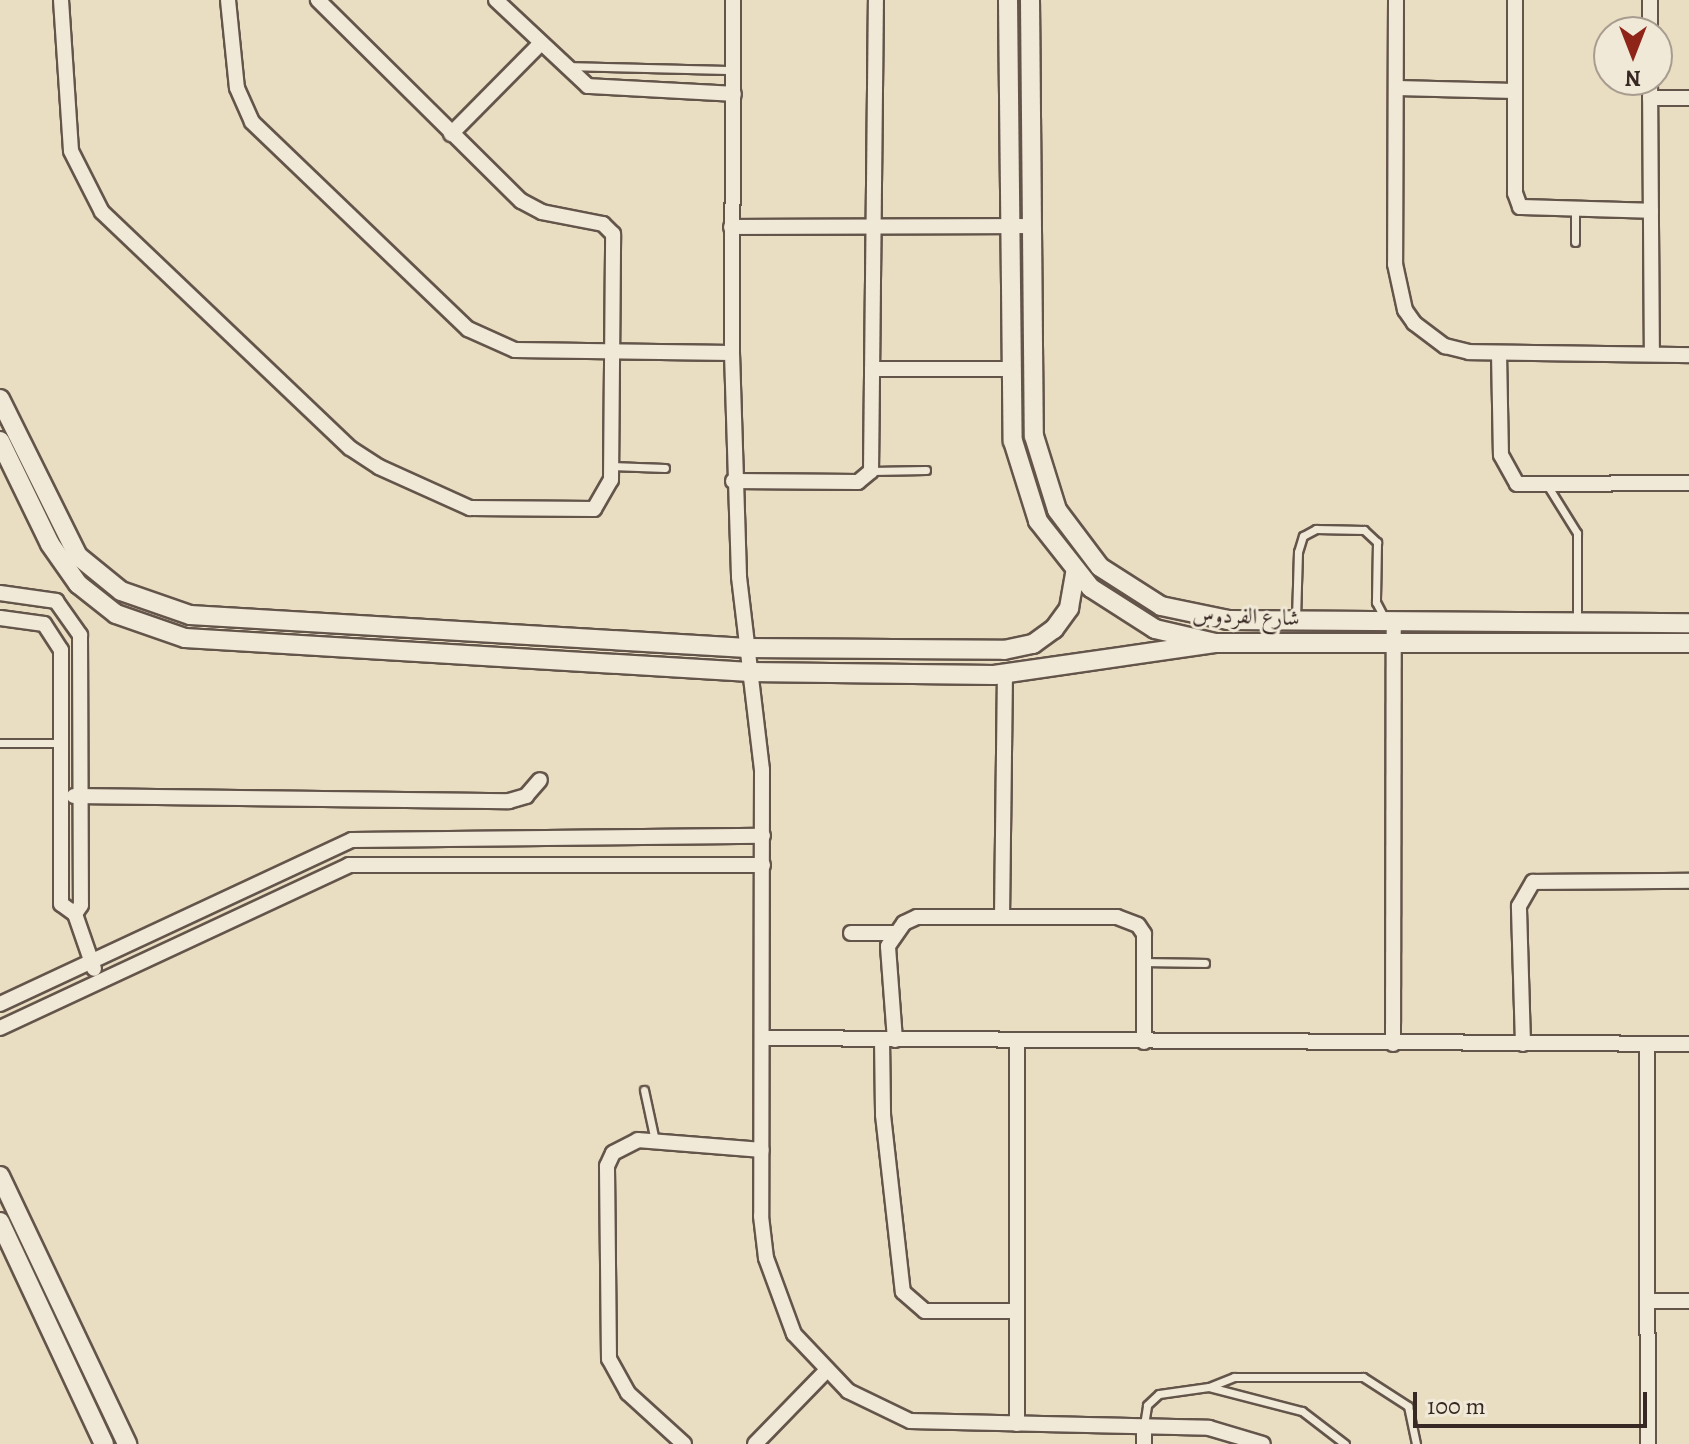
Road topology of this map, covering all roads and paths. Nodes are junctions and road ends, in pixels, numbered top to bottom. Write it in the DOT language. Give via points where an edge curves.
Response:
graph roads {
  1 [pos="61,0"];
  2 [pos="228,0"];
  3 [pos="318,0"];
  4 [pos="496,0"];
  5 [pos="733,0"];
  6 [pos="876,0"];
  7 [pos="1008,0"];
  8 [pos="1030,0"];
  9 [pos="1396,0"];
  10 [pos="1515,0"];
  11 [pos="540,44"];
  12 [pos="561,66"];
  13 [pos="734,70"];
  14 [pos="1397,88"];
  15 [pos="1515,91"];
  16 [pos="734,94"];
  17 [pos="1650,98"];
  18 [pos="1689,98"];
  19 [pos="451,134"];
  20 [pos="1575,211"];
  21 [pos="1651,211"];
  22 [pos="1009,226"];
  23 [pos="1030,226"];
  24 [pos="731,227"];
  25 [pos="872,227"];
  26 [pos="1575,242"];
  27 [pos="612,352"];
  28 [pos="732,353"];
  29 [pos="1499,353"];
  30 [pos="1652,354"];
  31 [pos="1689,355"];
  32 [pos="872,369"];
  33 [pos="1010,369"];
  34 [pos="0,399"];
  35 [pos="0,441"];
  36 [pos="611,466"];
  37 [pos="665,468"];
  38 [pos="926,470"];
  39 [pos="871,471"];
  40 [pos="733,481"];
  41 [pos="1689,483"];
  42 [pos="1549,488"];
  43 [pos="1075,573"];
  44 [pos="0,593"];
  45 [pos="0,618"];
  46 [pos="1296,623"];
  47 [pos="1394,623"];
  48 [pos="1577,623"];
  49 [pos="1689,623"];
  50 [pos="1215,643"];
  51 [pos="1689,643"];
  52 [pos="1395,644"];
  53 [pos="747,648"];
  54 [pos="750,672"];
  55 [pos="1005,674"];
  56 [pos="0,743"];
  57 [pos="61,743"];
  58 [pos="540,780"];
  59 [pos="61,795"];
  60 [pos="80,796"];
  61 [pos="763,836"];
  62 [pos="763,865"];
  63 [pos="1689,881"];
  64 [pos="75,914"];
  65 [pos="1002,917"];
  66 [pos="851,933"];
  67 [pos="894,933"];
  68 [pos="90,962"];
  69 [pos="1145,962"];
  70 [pos="1205,963"];
  71 [pos="100,980"];
  72 [pos="0,1004"];
  73 [pos="0,1028"];
  74 [pos="765,1038"];
  75 [pos="889,1039"];
  76 [pos="1017,1041"];
  77 [pos="1144,1042"];
  78 [pos="1393,1044"];
  79 [pos="1523,1044"];
  80 [pos="1647,1044"];
  81 [pos="1689,1044"];
  82 [pos="644,1090"];
  83 [pos="655,1141"];
  84 [pos="762,1150"];
  85 [pos="0,1176"];
  86 [pos="0,1222"];
  87 [pos="1648,1301"];
  88 [pos="1689,1301"];
  89 [pos="1017,1311"];
  90 [pos="826,1371"];
  91 [pos="1209,1387"];
  92 [pos="1017,1424"];
  93 [pos="1144,1427"];
  94 [pos="104,1444"];
  95 [pos="127,1444"];
  96 [pos="684,1444"];
  97 [pos="755,1444"];
  98 [pos="1144,1444"];
  99 [pos="1263,1444"];
  100 [pos="1345,1444"];
  101 [pos="1416,1444"];
  102 [pos="1648,1444"];
  1 -- 36 [label="street" via="71,151 88,194 350,448 411,485 494,513 594,509 606,496"];
  2 -- 27 [label="street" via="237,88 252,122 468,329 515,350"];
  3 -- 19 [label="street"];
  4 -- 11 [label="street"];
  5 -- 13 [label="street"];
  6 -- 25 [label="street"];
  7 -- 22 [label="street, شارع الفردوس"];
  8 -- 23 [label="street, شارع الفردوس"];
  9 -- 14 [label="street"];
  10 -- 15 [label="street"];
  11 -- 12 [label="street"];
  11 -- 19 [label="street"];
  12 -- 13 [label="lane"];
  12 -- 16 [label="street" via="601,90"];
  13 -- 16 [label="street"];
  14 -- 15 [label="street"];
  14 -- 29 [label="street" via="1395,264 1405,310 1445,346"];
  15 -- 20 [label="street" via="1520,207"];
  16 -- 24 [label="street"];
  17 -- 18 [label="street"];
  17 -- 21 [label="street"];
  19 -- 27 [label="street" via="521,201 542,212 603,224 613,234"];
  20 -- 21 [label="street"];
  20 -- 26 [label="lane"];
  21 -- 30 [label="street"];
  22 -- 23 [label="street"];
  22 -- 25 [label="street"];
  22 -- 33 [label="street, شارع الفردوس"];
  23 -- 46 [label="street, شارع الفردوس" via="1034,436 1057,510 1077,541 1100,567 1161,606 1228,620"];
  24 -- 25 [label="street"];
  24 -- 28 [label="street"];
  25 -- 32 [label="street"];
  27 -- 28 [label="street"];
  27 -- 36 [label="street"];
  28 -- 40 [label="street"];
  29 -- 30 [label="street"];
  29 -- 42 [label="street" via="1501,455 1517,484"];
  30 -- 31 [label="street"];
  32 -- 33 [label="street"];
  32 -- 39 [label="street"];
  33 -- 43 [label="street, شارع الفردوس" via="1022,482 1038,521"];
  34 -- 53 [label="street" via="78,556 121,591 154,607 209,616"];
  35 -- 54 [label="street" via="50,544 78,584 116,614 161,633"];
  36 -- 37 [label="lane"];
  38 -- 39 [label="lane"];
  39 -- 40 [label="street" via="858,482"];
  40 -- 53 [label="street"];
  41 -- 42 [label="street"];
  42 -- 48 [label="lane" via="1577,533"];
  43 -- 50 [label="street, شارع الفردوس" via="1155,629"];
  43 -- 53 [label="street" via="1063,619 1021,647"];
  44 -- 60 [label="street" via="47,596 77,625"];
  45 -- 57 [label="street" via="37,620 56,635"];
  46 -- 47 [label="street, شارع الفردوس"];
  46 -- 47 [label="lane" via="1298,552 1303,536 1316,529 1364,530 1377,542 1376,602"];
  47 -- 48 [label="street, شارع الفردوس"];
  47 -- 52 [label="street"];
  48 -- 49 [label="street, شارع الفردوس"];
  50 -- 52 [label="street, شارع الفردوس"];
  50 -- 55 [label="street"];
  51 -- 52 [label="street, شارع الفردوس"];
  52 -- 78 [label="street"];
  53 -- 54 [label="street"];
  54 -- 55 [label="street"];
  54 -- 61 [label="street"];
  55 -- 65 [label="street"];
  56 -- 57 [label="lane"];
  57 -- 59 [label="street"];
  58 -- 60 [label="street" via="526,796 509,801"];
  59 -- 60 [label="street"];
  59 -- 64 [label="street" via="62,908"];
  60 -- 64 [label="street" via="81,905"];
  61 -- 62 [label="street"];
  61 -- 68 [label="street" via="352,840"];
  62 -- 71 [label="street" via="367,862 315,878"];
  62 -- 74 [label="street"];
  63 -- 79 [label="street" via="1533,882 1519,906"];
  64 -- 68 [label="street"];
  65 -- 67 [label="street" via="917,917"];
  65 -- 69 [label="street" via="1128,918 1144,934"];
  66 -- 67 [label="street"];
  67 -- 75 [label="street" via="888,960"];
  68 -- 71 [label="street"];
  68 -- 72 [label="street"];
  69 -- 70 [label="lane"];
  69 -- 77 [label="street"];
  71 -- 73 [label="street"];
  74 -- 75 [label="street"];
  74 -- 84 [label="street"];
  75 -- 76 [label="street"];
  75 -- 89 [label="street" via="883,1115 903,1292 925,1311"];
  76 -- 77 [label="street"];
  76 -- 89 [label="street"];
  77 -- 78 [label="street"];
  78 -- 79 [label="street"];
  79 -- 80 [label="street"];
  80 -- 81 [label="street"];
  80 -- 87 [label="street"];
  82 -- 83 [label="lane"];
  83 -- 84 [label="street"];
  83 -- 96 [label="street" via="629,1142 607,1166 605,1339 623,1387"];
  84 -- 90 [label="street" via="761,1216 777,1296 794,1334"];
  85 -- 95 [label="street"];
  86 -- 94 [label="street"];
  87 -- 88 [label="street"];
  87 -- 102 [label="street"];
  89 -- 92 [label="street"];
  90 -- 92 [label="street" via="874,1409 910,1421"];
  90 -- 97 [label="street"];
  91 -- 93 [label="lane" via="1159,1394 1147,1405"];
  91 -- 100 [label="lane" via="1302,1411"];
  91 -- 101 [label="lane" via="1234,1377 1363,1377 1408,1406"];
  92 -- 93 [label="street"];
  93 -- 98 [label="street"];
  93 -- 99 [label="street" via="1209,1428"];
}
